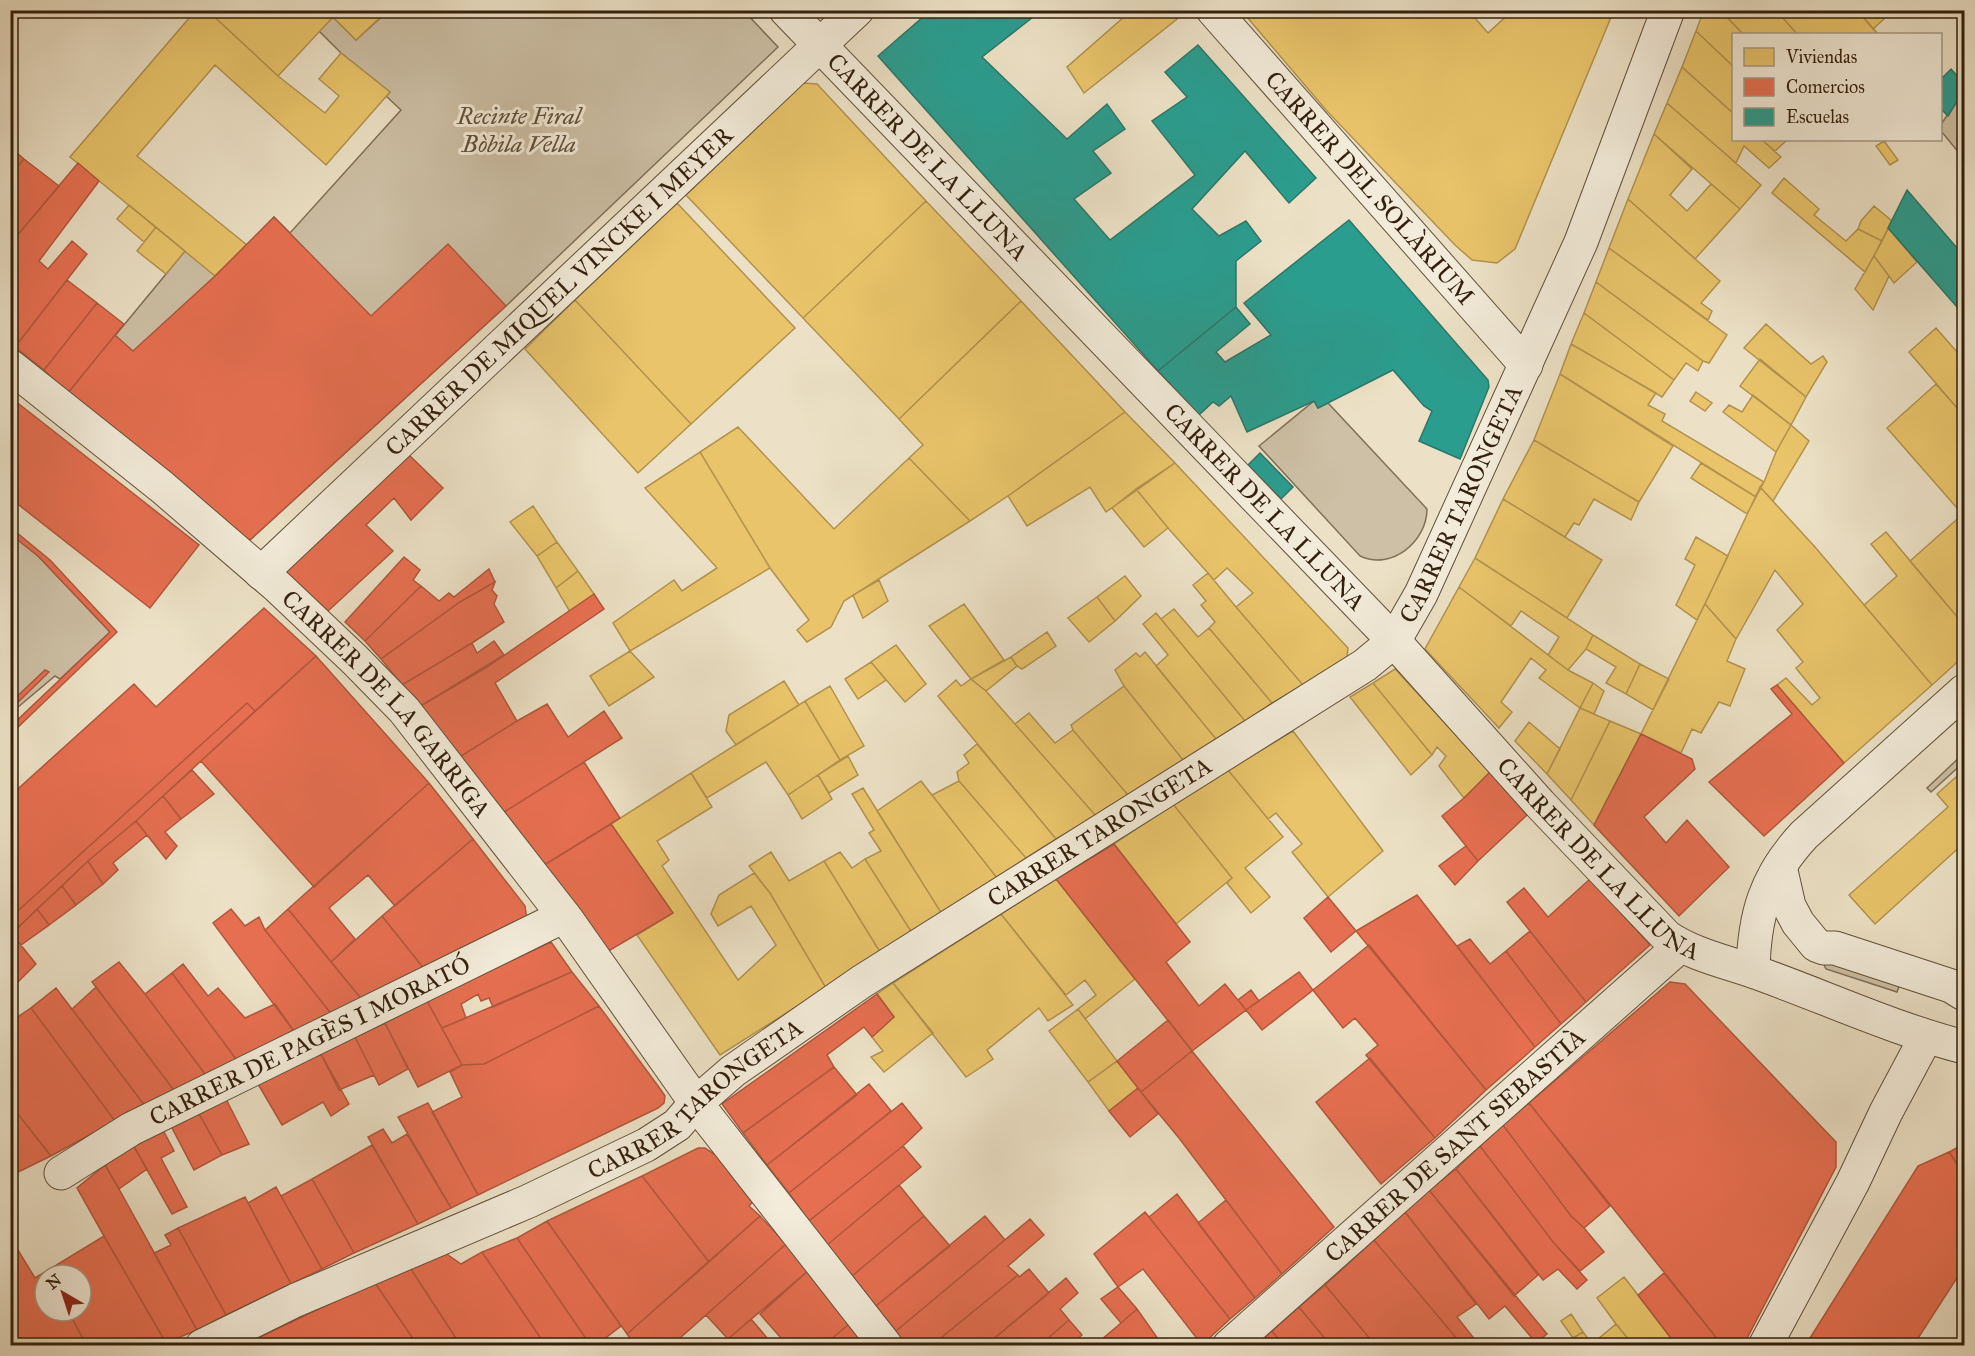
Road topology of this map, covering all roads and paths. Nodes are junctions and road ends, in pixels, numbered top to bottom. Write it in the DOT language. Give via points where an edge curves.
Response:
graph roads {
  1 [pos="786,10"];
  2 [pos="857,10"];
  3 [pos="1213,10"];
  4 [pos="1668,10"];
  5 [pos="820,46"];
  6 [pos="1526,365"];
  7 [pos="10,366"];
  8 [pos="261,573"];
  9 [pos="1394,641"];
  10 [pos="1965,692"];
  11 [pos="1780,866"];
  12 [pos="564,916"];
  13 [pos="1680,946"];
  14 [pos="1824,948"];
  15 [pos="1765,976"];
  16 [pos="1958,990"];
  17 [pos="1926,1037"];
  18 [pos="1965,1047"];
  19 [pos="696,1103"];
  20 [pos="61,1173"];
  21 [pos="202,1346"];
  22 [pos="886,1346"];
  23 [pos="1229,1346"];
  24 [pos="1765,1346"];
  1 -- 5 [label="street, CARRER DE LA LLUNA"];
  2 -- 5 [label="street, CARRER DE MIQUEL VINCKE I MEYER"];
  3 -- 6 [label="street, CARRER DEL SOLÀRIUM"];
  4 -- 6 [label="street, CARRER TARONGETA" via="1581,242"];
  5 -- 8 [label="street, CARRER DE MIQUEL VINCKE I MEYER"];
  5 -- 9 [label="street, CARRER DE LA LLUNA"];
  6 -- 9 [label="street, CARRER TARONGETA" via="1421,594"];
  7 -- 8 [label="street, CARRER DE LA GARRIGA"];
  8 -- 12 [label="street, CARRER DE LA GARRIGA" via="404,710"];
  9 -- 13 [label="street, CARRER DE LA LLUNA" via="1540,804"];
  9 -- 19 [label="street, CARRER TARONGETA" via="1365,665 861,982 733,1071"];
  10 -- 11 [label="street" via="1803,835"];
  11 -- 14 [label="street" via="1789,906 1798,923 1816,945"];
  11 -- 15 [label="street" via="1766,891 1755,927"];
  12 -- 19 [label="street, CARRER DE LA GARRIGA"];
  12 -- 20 [label="street, CARRER DE PAGÈS I MORATÓ" via="130,1129"];
  13 -- 15 [label="street, CARRER DE LA LLUNA"];
  13 -- 23 [label="street, CARRER DE SANT SEBASTIÀ"];
  14 -- 15 [label="street"];
  14 -- 16 [label="street" via="1835,948"];
  15 -- 17 [label="street, CARRER DE LA LLUNA"];
  17 -- 18 [label="street, CARRER DE LA LLUNA"];
  17 -- 24 [label="street"];
  19 -- 21 [label="street, CARRER TARONGETA" via="676,1125 646,1145 529,1201 296,1300"];
  19 -- 22 [label="street, CARRER DE LA GARRIGA"];
}
